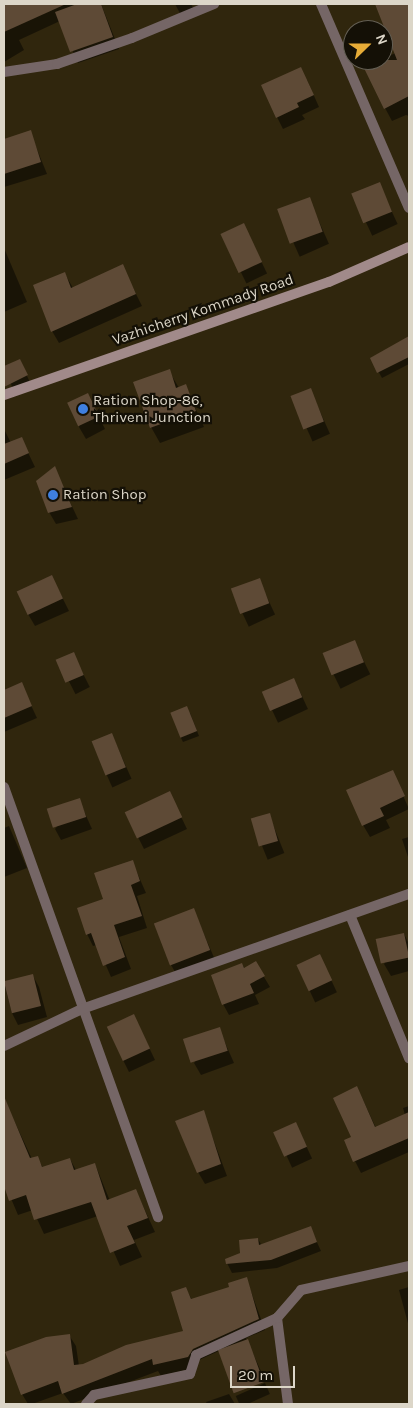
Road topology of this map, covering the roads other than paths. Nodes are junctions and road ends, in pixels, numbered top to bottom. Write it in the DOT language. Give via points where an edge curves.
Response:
graph roads {
  1 [pos="214,4"];
  2 [pos="321,4"];
  3 [pos="4,72"];
  4 [pos="409,208"];
  5 [pos="409,247"];
  6 [pos="4,395"];
  7 [pos="4,786"];
  8 [pos="409,894"];
  9 [pos="350,915"];
  10 [pos="82,1009"];
  11 [pos="4,1046"];
  12 [pos="409,1058"];
  13 [pos="158,1217"];
  14 [pos="409,1266"];
  15 [pos="277,1318"];
  16 [pos="86,1404"];
  17 [pos="288,1404"];
  1 -- 3 [label="street" via="57,64"];
  2 -- 4 [label="street"];
  5 -- 6 [label="main road, Vazhicherry Kommady Road" via="329,282"];
  7 -- 10 [label="street"];
  8 -- 9 [label="street"];
  9 -- 10 [label="street"];
  9 -- 12 [label="street"];
  10 -- 11 [label="street"];
  10 -- 13 [label="street" via="124,1116"];
  14 -- 15 [label="street" via="301,1290"];
  15 -- 16 [label="street" via="203,1350 196,1355 190,1374 94,1395"];
  15 -- 17 [label="street"];
}
